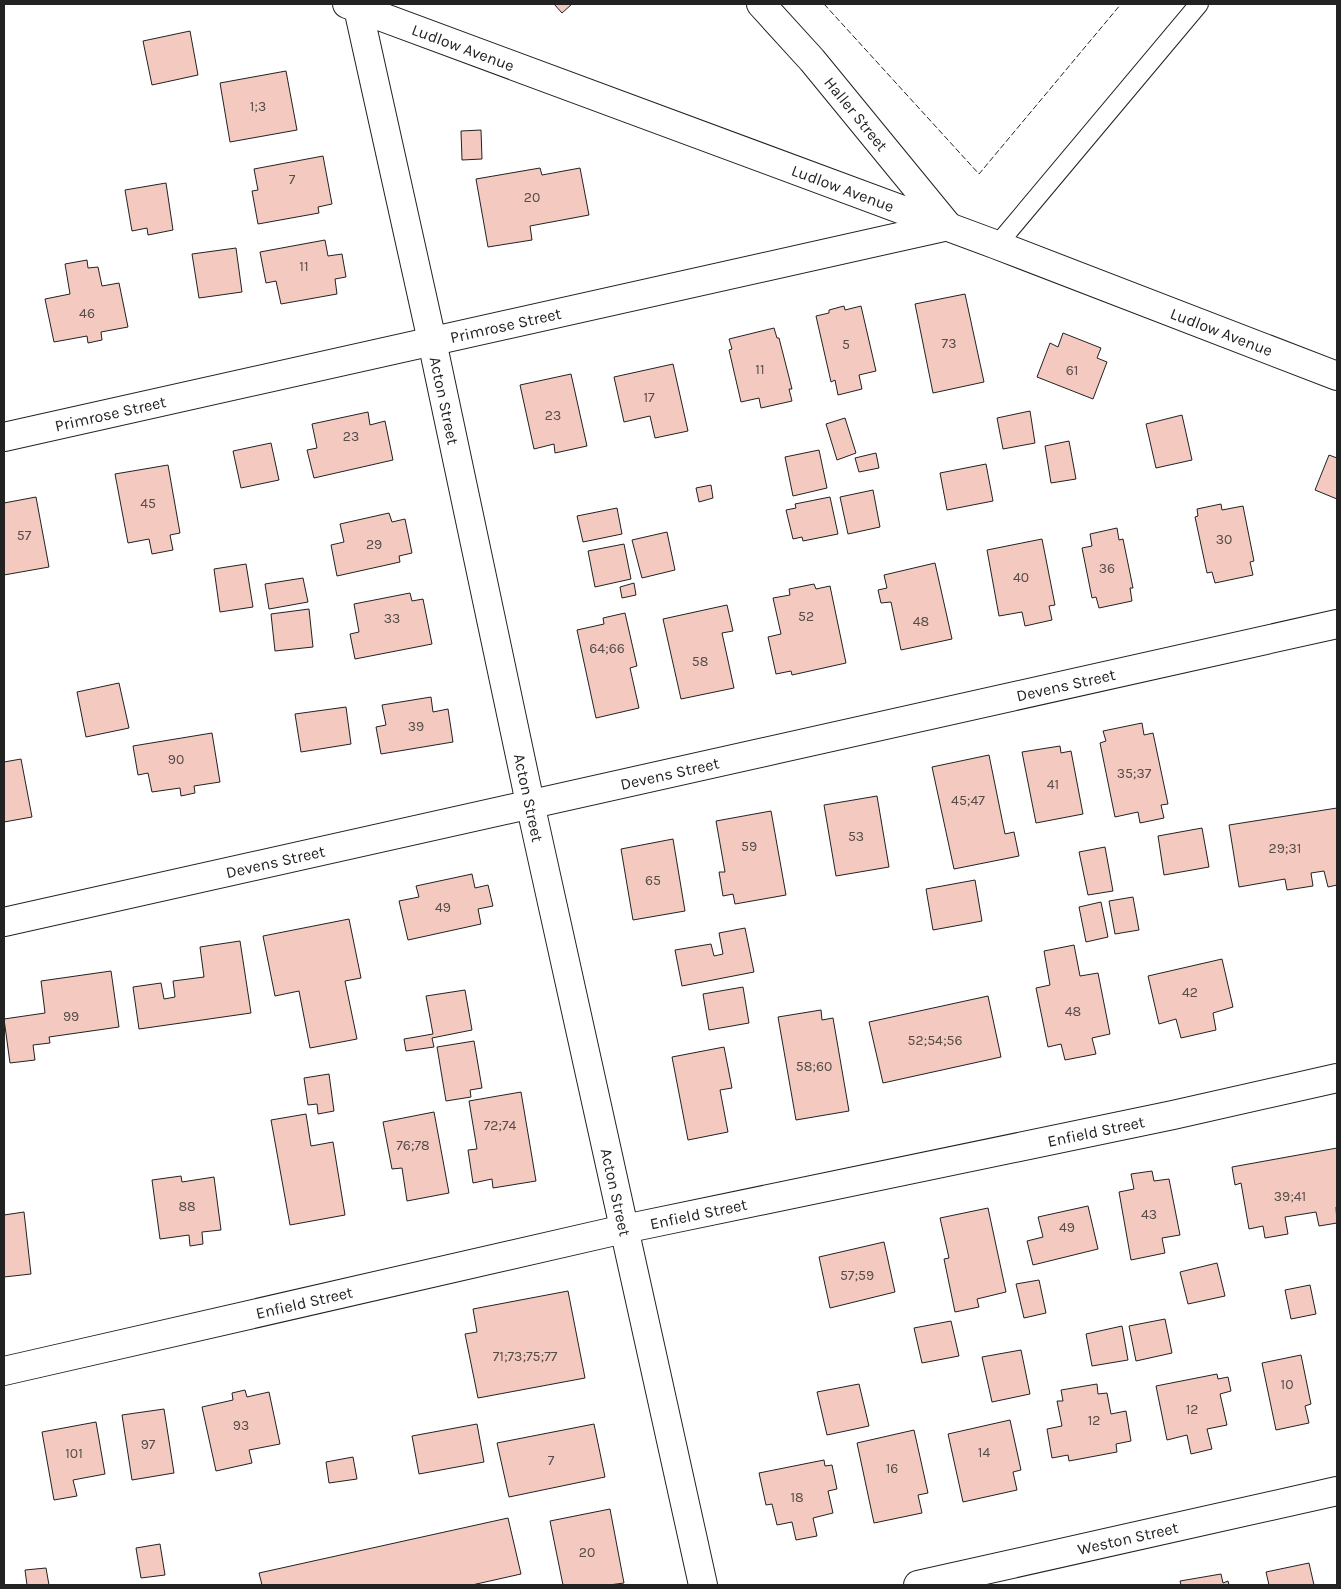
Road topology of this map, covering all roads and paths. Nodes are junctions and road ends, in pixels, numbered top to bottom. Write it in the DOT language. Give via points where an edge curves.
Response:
graph roads {
  1 [pos="761,4"];
  2 [pos="1199,4"];
  3 [pos="353,6"];
  4 [pos="948,226"];
  5 [pos="997,244"];
  6 [pos="432,341"];
  7 [pos="1337,376"];
  8 [pos="4,437"];
  9 [pos="1337,624"];
  10 [pos="530,803"];
  11 [pos="4,922"];
  12 [pos="1337,1078"];
  13 [pos="624,1229"];
  14 [pos="4,1372"];
  15 [pos="1337,1490"];
  16 [pos="975,1579"];
  17 [pos="703,1585"];
  18 [pos="918,1585"];
  1 -- 4 [label="street, Haller Street" via="812,60"];
  2 -- 5 [label="lane"];
  3 -- 4 [label="street, Ludlow Avenue"];
  3 -- 6 [label="street, Acton Street"];
  4 -- 5 [label="street, Ludlow Avenue"];
  4 -- 6 [label="street, Primrose Street"];
  5 -- 7 [label="street, Ludlow Avenue"];
  6 -- 8 [label="street, Primrose Street"];
  6 -- 10 [label="street, Acton Street"];
  9 -- 10 [label="street, Devens Street"];
  10 -- 11 [label="street, Devens Street"];
  10 -- 13 [label="street, Acton Street"];
  12 -- 13 [label="street, Enfield Street"];
  13 -- 14 [label="street, Enfield Street"];
  13 -- 17 [label="street, Acton Street"];
  15 -- 16 [label="street, Weston Street"];
  16 -- 18 [label="street, Weston Street"];
}
